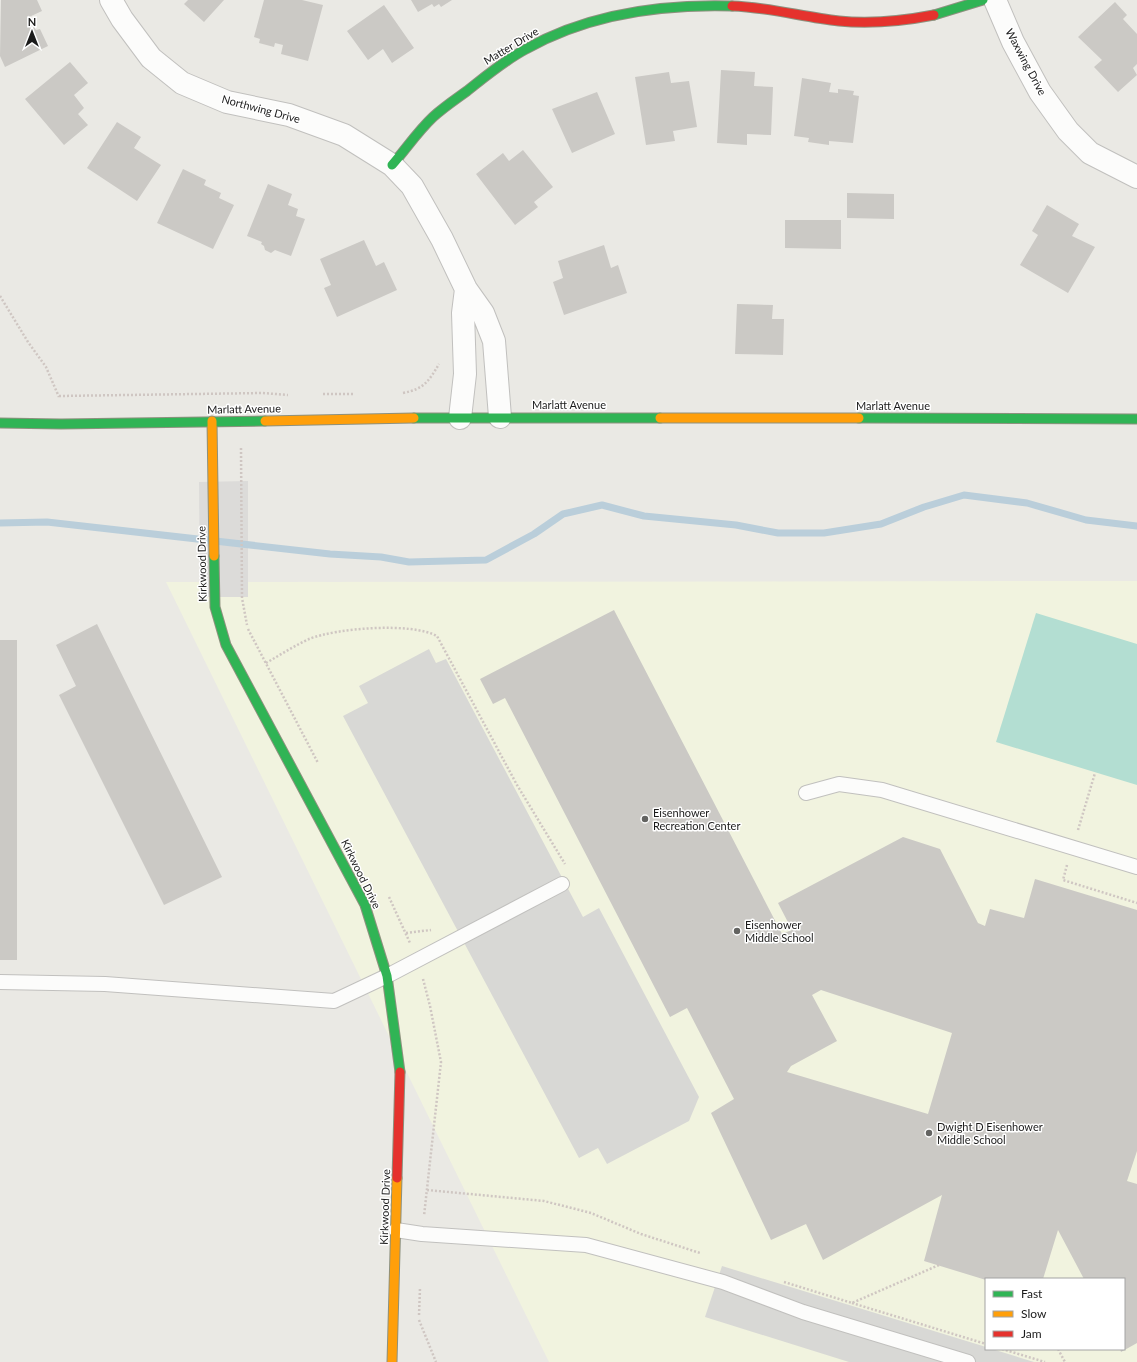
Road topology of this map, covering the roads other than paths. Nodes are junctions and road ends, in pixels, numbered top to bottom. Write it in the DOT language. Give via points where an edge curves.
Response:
graph roads {
  1 [pos="111,0"];
  2 [pos="983,0"];
  3 [pos="995,0"];
  4 [pos="392,165"];
  5 [pos="1137,177"];
  6 [pos="466,289"];
  7 [pos="500,417"];
  8 [pos="460,418"];
  9 [pos="1137,419"];
  10 [pos="0,422"];
  11 [pos="212,422"];
  12 [pos="806,793"];
  13 [pos="1137,868"];
  14 [pos="562,884"];
  15 [pos="387,976"];
  16 [pos="0,982"];
  17 [pos="396,1230"];
  18 [pos="392,1362"];
  19 [pos="968,1362"];
  1 -- 4 [label="street, Northwing Drive" via="151,58 182,83 227,102 289,115 344,135"];
  2 -- 4 [label="street, Matter Drive" via="963,8 891,21 840,21 764,8 714,4 671,6 616,16 546,39 494,69 430,119"];
  3 -- 5 [label="street, Waxwing Drive" via="1013,42 1040,92 1068,131 1090,153"];
  4 -- 6 [label="street, Northwing Drive" via="412,186"];
  6 -- 7 [label="street, Northwing Drive" via="483,313 494,341"];
  6 -- 8 [label="street" via="463,314 465,374"];
  7 -- 8 [label="street, Marlatt Avenue"];
  7 -- 9 [label="street, Marlatt Avenue"];
  8 -- 11 [label="street, Marlatt Avenue"];
  10 -- 11 [label="street, Marlatt Avenue"];
  11 -- 15 [label="street, Kirkwood Drive" via="214,595 226,645 365,905"];
  12 -- 13 [label="lane" via="840,784 882,790"];
  14 -- 15 [label="lane"];
  15 -- 16 [label="lane" via="334,1001 105,984"];
  15 -- 17 [label="street, Kirkwood Drive" via="400,1075"];
  17 -- 18 [label="street, Kirkwood Drive"];
  17 -- 19 [label="lane" via="586,1245 724,1282 803,1312"];
}
